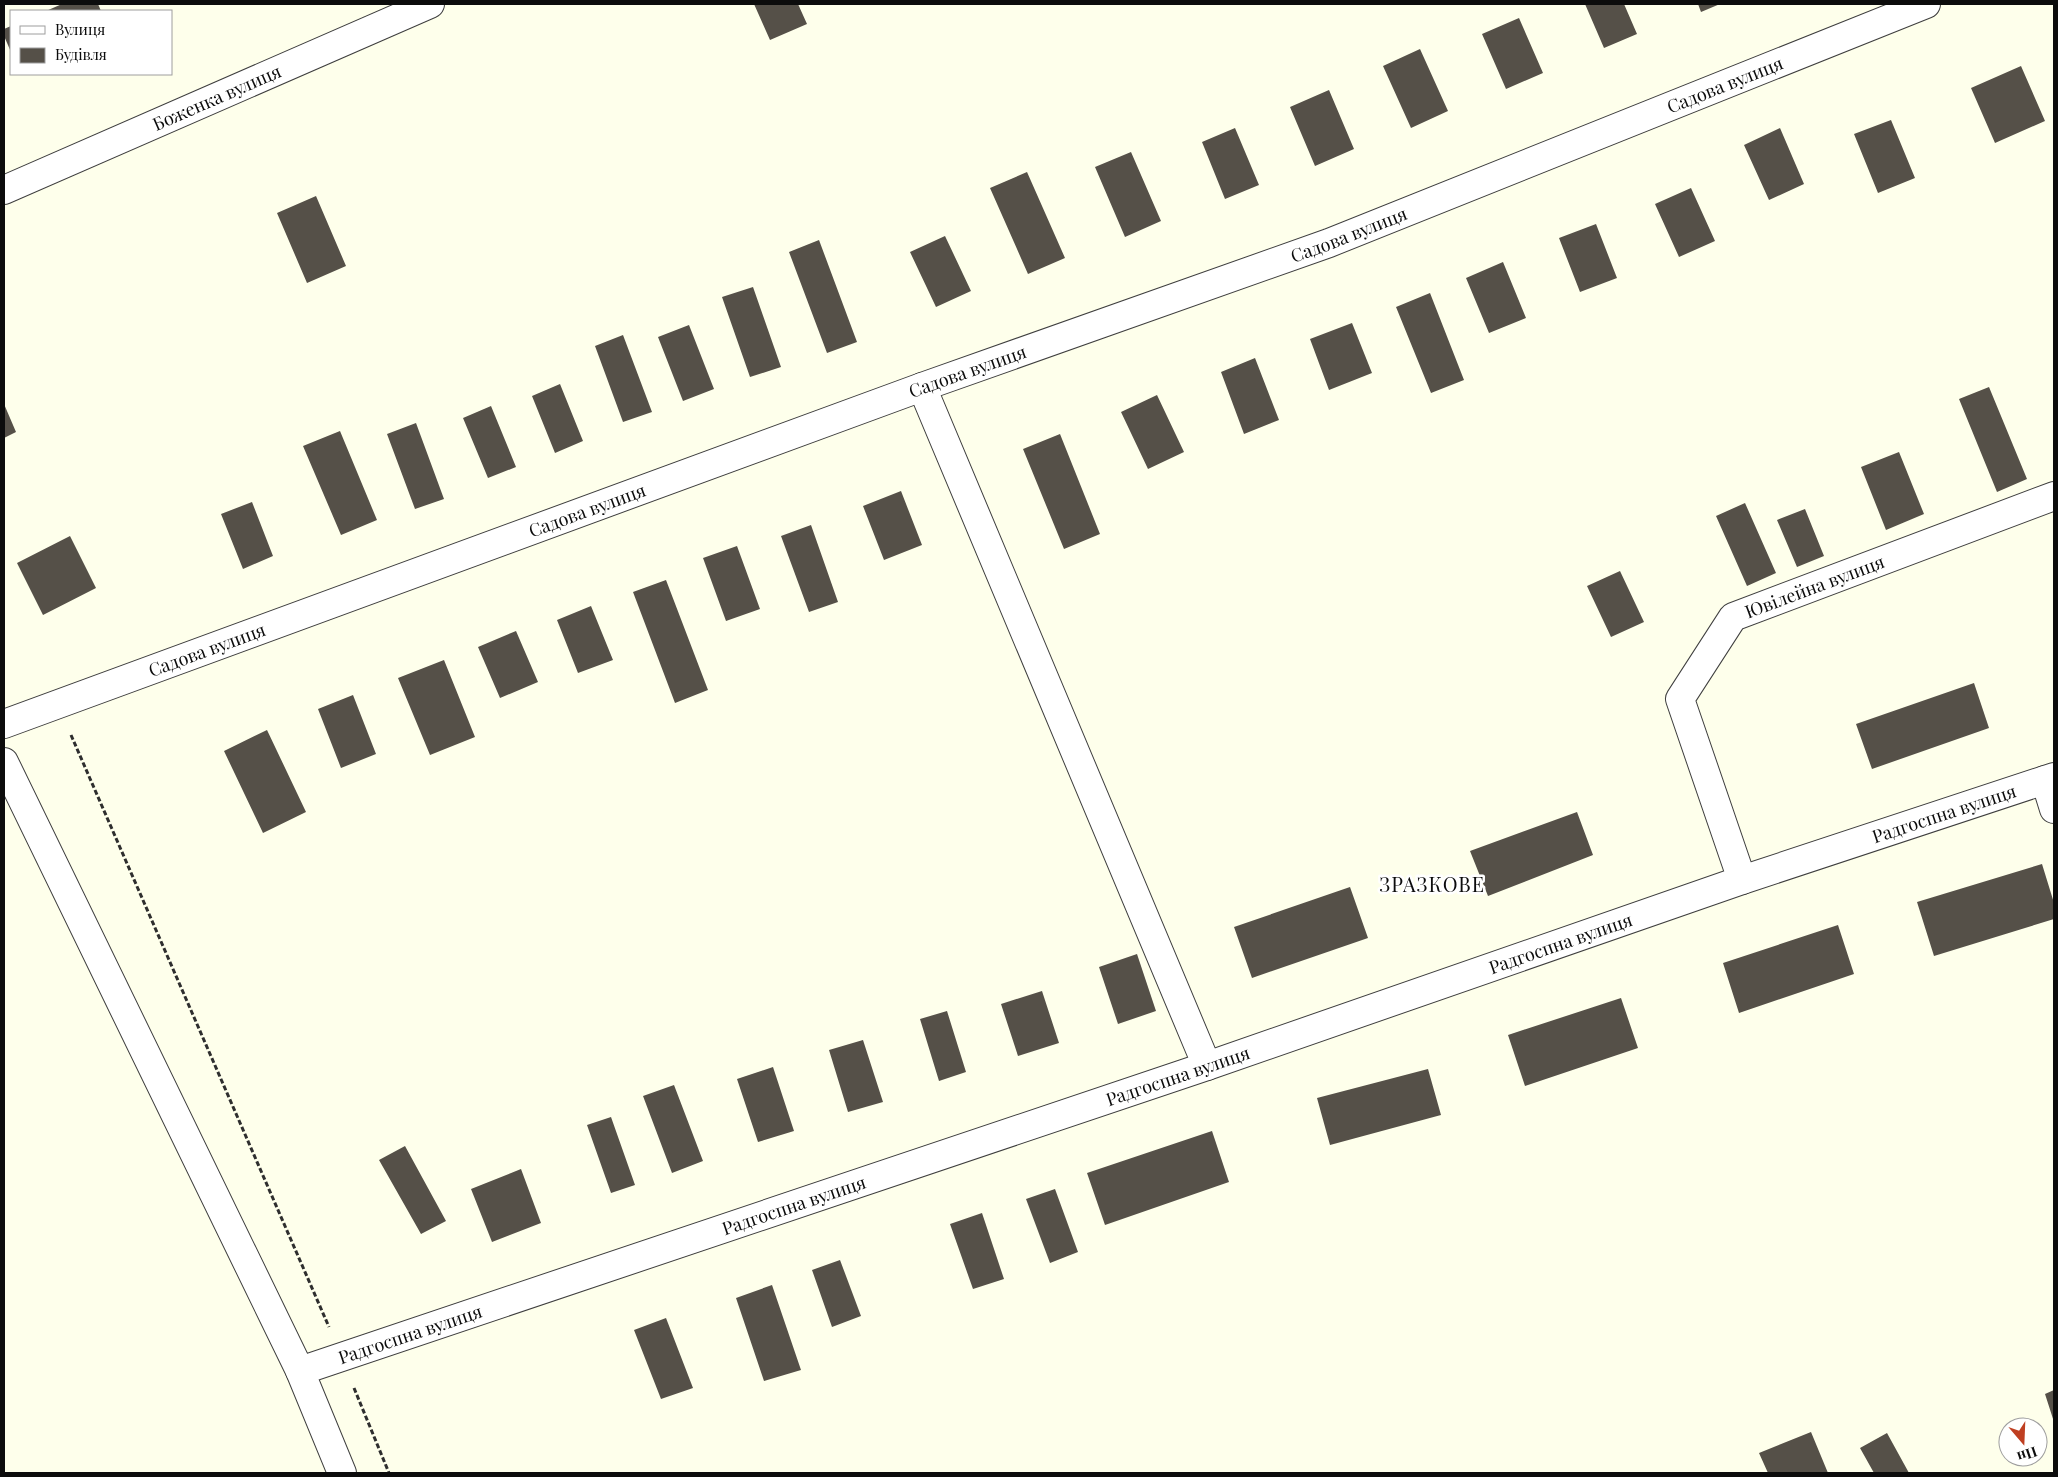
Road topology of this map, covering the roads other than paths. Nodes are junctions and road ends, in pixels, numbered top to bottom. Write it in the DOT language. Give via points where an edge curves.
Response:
graph roads {
  1 [pos="430,4"];
  2 [pos="1926,4"];
  3 [pos="4,190"];
  4 [pos="922,387"];
  5 [pos="2054,496"];
  6 [pos="4,724"];
  7 [pos="4,762"];
  8 [pos="2050,778"];
  9 [pos="2054,808"];
  10 [pos="1742,880"];
  11 [pos="1207,1066"];
  12 [pos="300,1370"];
  13 [pos="342,1473"];
  1 -- 3 [label="street, Боженка вулиця"];
  2 -- 4 [label="street, Садова вулиця" via="1329,243"];
  4 -- 6 [label="street, Садова вулиця"];
  4 -- 11 [label="street"];
  5 -- 10 [label="street, Ювілейна вулиця" via="1732,617 1680,699"];
  7 -- 12 [label="street"];
  8 -- 9 [label="street"];
  8 -- 10 [label="street, Радгоспна вулиця"];
  10 -- 11 [label="street, Радгоспна вулиця"];
  11 -- 12 [label="street, Радгоспна вулиця"];
  12 -- 13 [label="street"];
}
